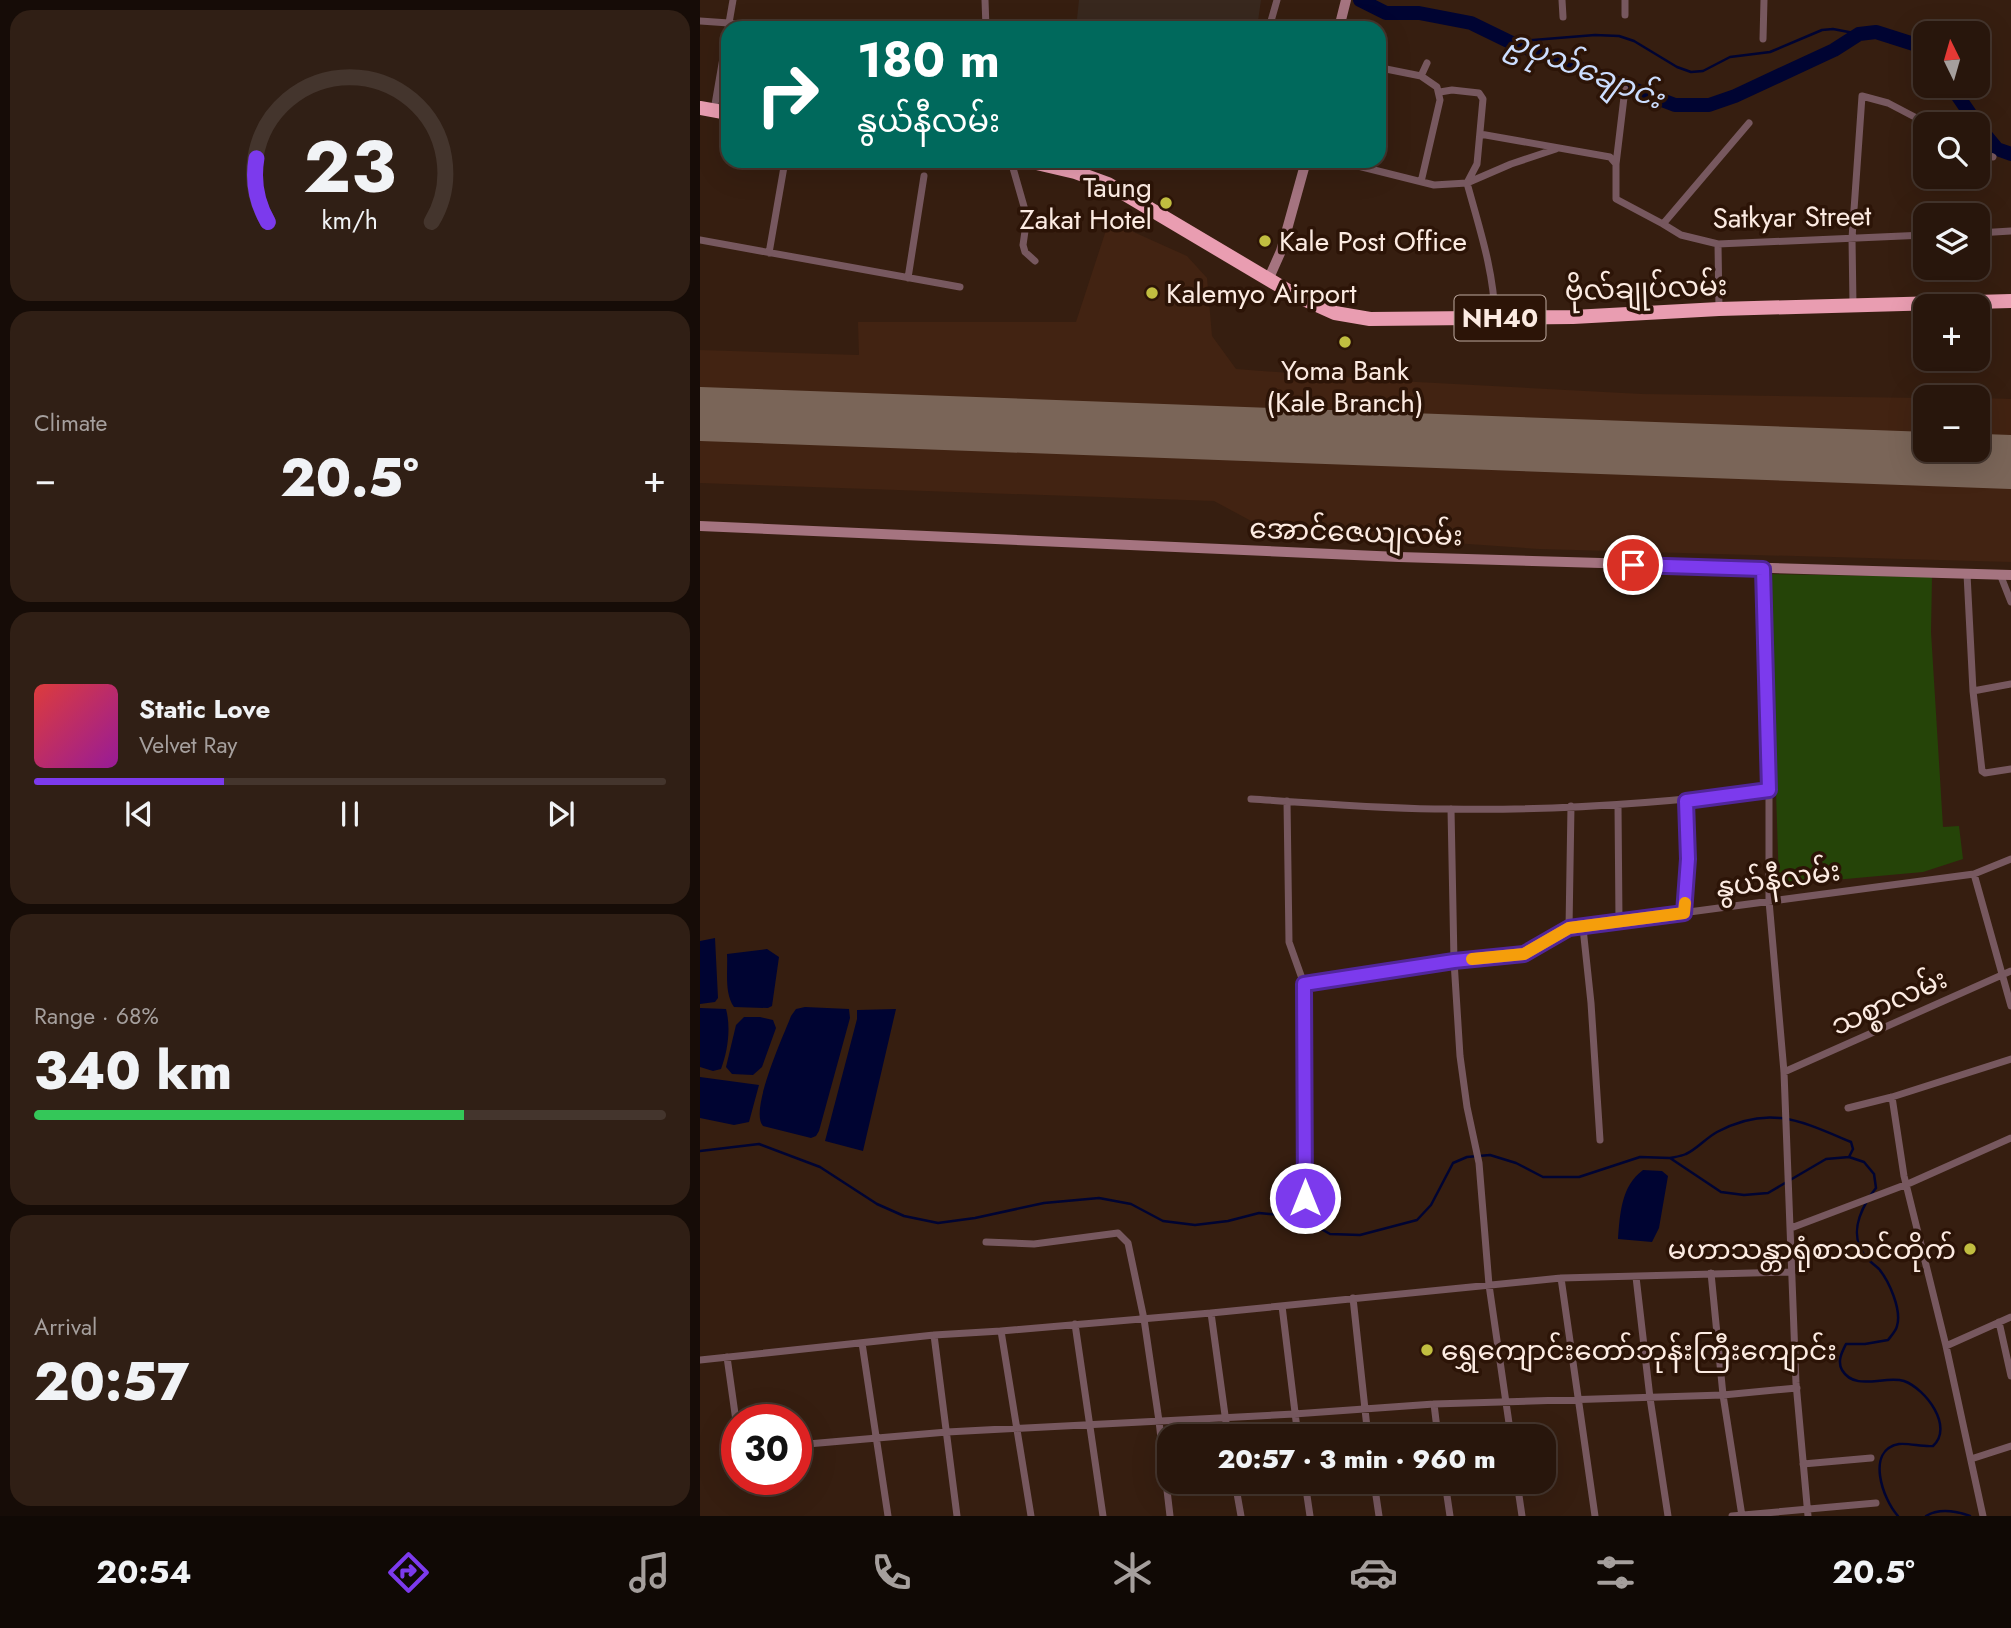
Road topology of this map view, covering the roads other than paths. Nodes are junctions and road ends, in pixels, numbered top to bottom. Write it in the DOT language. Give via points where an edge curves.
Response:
graph roads {
  1 [pos="733,0"];
  2 [pos="985,0"];
  3 [pos="1277,0"];
  4 [pos="1562,0"];
  5 [pos="1625,0"];
  6 [pos="1764,0"];
  7 [pos="1625,15"];
  8 [pos="1563,17"];
  9 [pos="700,21"];
  10 [pos="729,21"];
  11 [pos="986,21"];
  12 [pos="1271,21"];
  13 [pos="721,22"];
  14 [pos="1763,39"];
  15 [pos="1427,63"];
  16 [pos="721,69"];
  17 [pos="1386,69"];
  18 [pos="1421,76"];
  19 [pos="1625,89"];
  20 [pos="1440,92"];
  21 [pos="714,110"];
  22 [pos="1913,116"];
  23 [pos="1749,123"];
  24 [pos="1480,134"];
  25 [pos="1556,148"];
  26 [pos="1990,156"];
  27 [pos="1993,157"];
  28 [pos="1616,164"];
  29 [pos="784,168"];
  30 [pos="1013,168"];
  31 [pos="1058,168"];
  32 [pos="1305,168"];
  33 [pos="1380,168"];
  34 [pos="924,176"];
  35 [pos="1421,182"];
  36 [pos="1467,183"];
  37 [pos="1663,224"];
  38 [pos="2011,232"];
  39 [pos="1990,233"];
  40 [pos="1913,235"];
  41 [pos="1852,238"];
  42 [pos="700,240"];
  43 [pos="1718,244"];
  44 [pos="769,253"];
  45 [pos="1035,261"];
  46 [pos="908,278"];
  47 [pos="1269,278"];
  48 [pos="960,287"];
  49 [pos="2011,301"];
  50 [pos="1853,306"];
  51 [pos="1718,309"];
  52 [pos="1495,318"];
  53 [pos="700,526"];
  54 [pos="1763,569"];
  55 [pos="1967,574"];
  56 [pos="2006,575"];
  57 [pos="2011,602"];
  58 [pos="2011,684"];
  59 [pos="1973,691"];
  60 [pos="2010,771"];
  61 [pos="1769,790"];
  62 [pos="1251,799"];
  63 [pos="1287,801"];
  64 [pos="1686,801"];
  65 [pos="1618,805"];
  66 [pos="1570,806"];
  67 [pos="1451,809"];
  68 [pos="2011,859"];
  69 [pos="1974,874"];
  70 [pos="1769,901"];
  71 [pos="1684,913"];
  72 [pos="1619,921"];
  73 [pos="1569,928"];
  74 [pos="1583,928"];
  75 [pos="1454,961"];
  76 [pos="2007,973"];
  77 [pos="1304,984"];
  78 [pos="2011,1006"];
  79 [pos="2011,1059"];
  80 [pos="1784,1072"];
  81 [pos="1892,1097"];
  82 [pos="1848,1108"];
  83 [pos="2011,1138"];
  84 [pos="1600,1140"];
  85 [pos="1906,1184"];
  86 [pos="1305,1198"];
  87 [pos="1791,1228"];
  88 [pos="986,1242"];
  89 [pos="1791,1272"];
  90 [pos="1711,1273"];
  91 [pos="1636,1277"];
  92 [pos="1560,1278"];
  93 [pos="1489,1285"];
  94 [pos="1353,1298"];
  95 [pos="1282,1306"];
  96 [pos="1211,1313"];
  97 [pos="2011,1317"];
  98 [pos="1144,1319"];
  99 [pos="1999,1322"];
  100 [pos="1075,1324"];
  101 [pos="1002,1331"];
  102 [pos="933,1335"];
  103 [pos="862,1343"];
  104 [pos="1946,1346"];
  105 [pos="727,1357"];
  106 [pos="700,1360"];
  107 [pos="2011,1376"];
  108 [pos="1797,1388"];
  109 [pos="1723,1395"];
  110 [pos="1650,1398"];
  111 [pos="1578,1399"];
  112 [pos="1506,1401"];
  113 [pos="734,1404"];
  114 [pos="1434,1404"];
  115 [pos="1364,1409"];
  116 [pos="1294,1414"];
  117 [pos="1225,1418"];
  118 [pos="1159,1421"];
  119 [pos="1226,1424"];
  120 [pos="1296,1424"];
  121 [pos="1366,1424"];
  122 [pos="1436,1424"];
  123 [pos="1509,1424"];
  124 [pos="1088,1426"];
  125 [pos="1016,1429"];
  126 [pos="947,1432"];
  127 [pos="876,1437"];
  128 [pos="812,1443"];
  129 [pos="2011,1446"];
  130 [pos="1871,1458"];
  131 [pos="1971,1459"];
  132 [pos="1803,1464"];
  133 [pos="1237,1494"];
  134 [pos="1307,1494"];
  135 [pos="1376,1494"];
  136 [pos="1447,1494"];
  137 [pos="1519,1494"];
  138 [pos="1876,1503"];
  139 [pos="1808,1513"];
  140 [pos="888,1516"];
  141 [pos="957,1516"];
  142 [pos="1031,1516"];
  143 [pos="1103,1516"];
  144 [pos="1170,1516"];
  145 [pos="1241,1516"];
  146 [pos="1310,1516"];
  147 [pos="1379,1516"];
  148 [pos="1450,1516"];
  149 [pos="1522,1516"];
  150 [pos="1595,1516"];
  151 [pos="1668,1516"];
  152 [pos="1732,1516"];
  153 [pos="1742,1516"];
  154 [pos="1983,1516"];
  1 -- 10 [label="street"];
  2 -- 11 [label="street"];
  3 -- 12 [label="street"];
  4 -- 8 [label="street"];
  5 -- 7 [label="street"];
  6 -- 14 [label="street"];
  9 -- 13 [label="street"];
  15 -- 18 [label="street"];
  16 -- 21 [label="street"];
  17 -- 18 [label="street"];
  18 -- 20 [label="street"];
  19 -- 28 [label="street"];
  20 -- 24 [label="street" via="1482,95"];
  20 -- 35 [label="street"];
  22 -- 41 [label="street" via="1863,96"];
  23 -- 37 [label="street"];
  24 -- 25 [label="street"];
  24 -- 36 [label="street" via="1477,164"];
  25 -- 28 [label="street" via="1610,157"];
  25 -- 36 [label="street"];
  26 -- 27 [label="street"];
  28 -- 37 [label="street, Satkyar Street" via="1616,199"];
  29 -- 44 [label="street"];
  30 -- 45 [label="street" via="1027,217 1023,245"];
  31 -- 47 [label="highway, ဗိုလ်ချုပ်လမ်း / NH40" via="1108,184"];
  32 -- 47 [label="street"];
  33 -- 35 [label="street"];
  34 -- 46 [label="street"];
  35 -- 36 [label="street"];
  36 -- 52 [label="street" via="1489,267"];
  37 -- 43 [label="street, Satkyar Street" via="1681,235"];
  38 -- 39 [label="street"];
  40 -- 41 [label="street, Satkyar Street"];
  41 -- 43 [label="street, Satkyar Street"];
  41 -- 50 [label="street"];
  42 -- 44 [label="street"];
  43 -- 51 [label="street"];
  44 -- 46 [label="street"];
  46 -- 48 [label="street"];
  47 -- 52 [label="highway, ဗိုလ်ချုပ်လမ်း / NH40" via="1335,313 1370,320"];
  49 -- 50 [label="highway, ဗိုလ်ချုပ်လမ်း / NH40"];
  50 -- 51 [label="highway, ဗိုလ်ချုပ်လမ်း / NH40"];
  51 -- 52 [label="highway, ဗိုလ်ချုပ်လမ်း / NH40"];
  53 -- 54 [label="street, အောင်ဇေယျလမ်း"];
  54 -- 55 [label="street, အောင်ဇေယျလမ်း"];
  54 -- 61 [label="street"];
  55 -- 56 [label="street, အောင်ဇေယျလမ်း"];
  55 -- 59 [label="street"];
  56 -- 57 [label="street"];
  58 -- 59 [label="street"];
  59 -- 60 [label="street" via="1982,771"];
  61 -- 64 [label="street"];
  61 -- 70 [label="street"];
  62 -- 63 [label="street"];
  63 -- 67 [label="street"];
  63 -- 77 [label="street" via="1289,942"];
  64 -- 65 [label="street"];
  64 -- 71 [label="street"];
  65 -- 66 [label="street"];
  65 -- 72 [label="street"];
  66 -- 67 [label="street"];
  66 -- 73 [label="street"];
  67 -- 75 [label="street"];
  68 -- 69 [label="street, နွယ်နီလမ်း"];
  69 -- 70 [label="street, နွယ်နီလမ်း"];
  69 -- 76 [label="street"];
  70 -- 71 [label="street, နွယ်နီလမ်း"];
  70 -- 80 [label="street"];
  71 -- 72 [label="street, နွယ်နီလမ်း"];
  72 -- 74 [label="street, နွယ်နီလမ်း"];
  73 -- 74 [label="street, နွယ်နီလမ်း"];
  73 -- 75 [label="street" via="1524,954"];
  74 -- 84 [label="street"];
  75 -- 77 [label="street"];
  75 -- 93 [label="street" via="1460,1056 1479,1163"];
  76 -- 78 [label="street"];
  76 -- 80 [label="street, သစ္စာလမ်း"];
  77 -- 86 [label="street"];
  79 -- 81 [label="street"];
  80 -- 87 [label="street"];
  81 -- 82 [label="street"];
  81 -- 85 [label="street"];
  83 -- 85 [label="street"];
  85 -- 87 [label="street"];
  85 -- 104 [label="street"];
  87 -- 89 [label="street"];
  88 -- 98 [label="street" via="1034,1244 1118,1233 1128,1243"];
  89 -- 90 [label="street"];
  89 -- 108 [label="street"];
  90 -- 91 [label="street"];
  90 -- 109 [label="street"];
  91 -- 92 [label="street"];
  91 -- 110 [label="street"];
  92 -- 93 [label="street"];
  92 -- 111 [label="street"];
  93 -- 94 [label="street"];
  93 -- 112 [label="street"];
  94 -- 95 [label="street"];
  94 -- 115 [label="street"];
  95 -- 96 [label="street"];
  95 -- 116 [label="street"];
  96 -- 98 [label="street"];
  96 -- 117 [label="street"];
  97 -- 99 [label="street"];
  98 -- 100 [label="street"];
  98 -- 118 [label="street"];
  99 -- 104 [label="street"];
  99 -- 107 [label="street"];
  100 -- 101 [label="street"];
  100 -- 124 [label="street"];
  101 -- 102 [label="street"];
  101 -- 125 [label="street"];
  102 -- 103 [label="street"];
  102 -- 126 [label="street"];
  103 -- 105 [label="street"];
  103 -- 127 [label="street"];
  104 -- 131 [label="street"];
  105 -- 106 [label="street"];
  105 -- 113 [label="street"];
  108 -- 109 [label="street"];
  108 -- 132 [label="street"];
  109 -- 110 [label="street"];
  109 -- 153 [label="street"];
  110 -- 111 [label="street"];
  110 -- 151 [label="street"];
  111 -- 112 [label="street"];
  111 -- 150 [label="street"];
  112 -- 114 [label="street"];
  112 -- 123 [label="street"];
  114 -- 115 [label="street"];
  114 -- 122 [label="street"];
  115 -- 116 [label="street"];
  115 -- 121 [label="street"];
  116 -- 117 [label="street"];
  116 -- 120 [label="street"];
  117 -- 118 [label="street"];
  117 -- 119 [label="street"];
  118 -- 124 [label="street"];
  118 -- 144 [label="street"];
  124 -- 125 [label="street"];
  124 -- 143 [label="street"];
  125 -- 126 [label="street"];
  125 -- 142 [label="street"];
  126 -- 127 [label="street"];
  126 -- 141 [label="street"];
  127 -- 128 [label="street"];
  127 -- 140 [label="street"];
  129 -- 131 [label="street"];
  130 -- 132 [label="street"];
  131 -- 154 [label="street"];
  132 -- 139 [label="street"];
  133 -- 145 [label="street"];
  134 -- 146 [label="street"];
  135 -- 147 [label="street"];
  136 -- 148 [label="street"];
  137 -- 149 [label="street"];
  138 -- 139 [label="street"];
  139 -- 153 [label="street"];
  152 -- 153 [label="street"];
}
